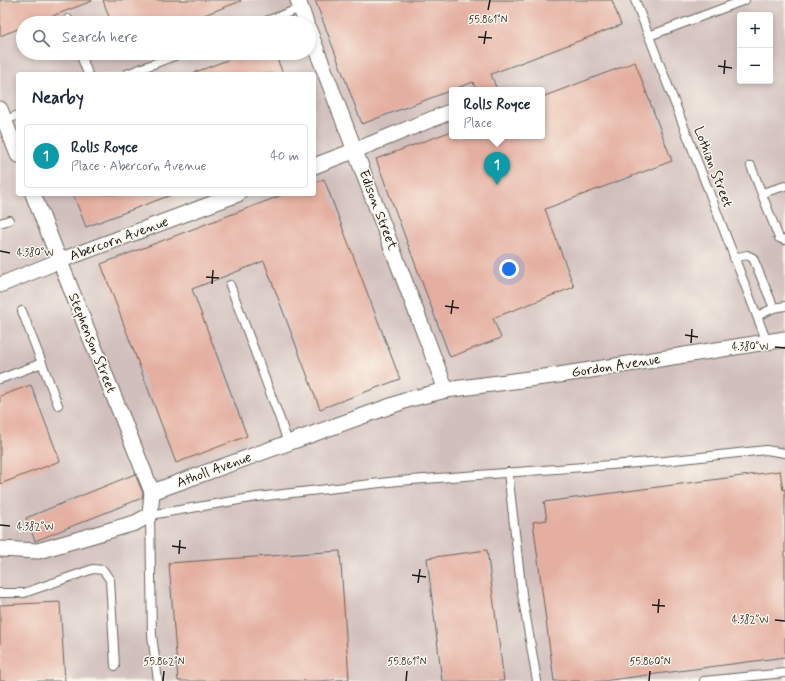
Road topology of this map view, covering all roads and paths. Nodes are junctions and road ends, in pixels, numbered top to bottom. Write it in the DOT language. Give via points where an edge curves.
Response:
graph roads {
  1 [pos="635,0"];
  2 [pos="745,0"];
  3 [pos="299,4"];
  4 [pos="275,16"];
  5 [pos="303,16"];
  6 [pos="649,36"];
  7 [pos="316,48"];
  8 [pos="83,60"];
  9 [pos="164,60"];
  10 [pos="87,72"];
  11 [pos="132,72"];
  12 [pos="449,112"];
  13 [pos="8,115"];
  14 [pos="16,147"];
  15 [pos="356,150"];
  16 [pos="316,165"];
  17 [pos="751,166"];
  18 [pos="785,186"];
  19 [pos="762,193"];
  20 [pos="34,196"];
  21 [pos="233,196"];
  22 [pos="8,220"];
  23 [pos="0,223"];
  24 [pos="785,240"];
  25 [pos="734,258"];
  26 [pos="59,261"];
  27 [pos="0,285"];
  28 [pos="230,286"];
  29 [pos="785,306"];
  30 [pos="774,308"];
  31 [pos="22,311"];
  32 [pos="757,316"];
  33 [pos="785,339"];
  34 [pos="767,342"];
  35 [pos="42,363"];
  36 [pos="0,379"];
  37 [pos="446,390"];
  38 [pos="58,405"];
  39 [pos="288,443"];
  40 [pos="785,453"];
  41 [pos="508,472"];
  42 [pos="152,492"];
  43 [pos="150,515"];
  44 [pos="0,549"];
  45 [pos="0,593"];
  46 [pos="115,666"];
  47 [pos="785,672"];
  48 [pos="158,681"];
  49 [pos="537,681"];
  50 [pos="704,681"];
  1 -- 6 [label="lane, Lothian Street"];
  2 -- 6 [label="lane"];
  3 -- 4 [label="lane"];
  3 -- 5 [label="street"];
  6 -- 25 [label="lane, Lothian Street"];
  7 -- 15 [label="street, Edison Street"];
  8 -- 10 [label="lane"];
  9 -- 11 [label="lane"];
  12 -- 15 [label="street"];
  13 -- 14 [label="street"];
  15 -- 16 [label="street"];
  15 -- 37 [label="street, Edison Street"];
  17 -- 19 [label="lane"];
  18 -- 19 [label="lane"];
  19 -- 24 [label="lane" via="779,238"];
  20 -- 26 [label="street, Stephenson Street"];
  21 -- 26 [label="street, Abercorn Avenue"];
  22 -- 23 [label="lane"];
  25 -- 30 [label="lane" via="748,255 753,258"];
  25 -- 32 [label="lane, Lothian Street"];
  26 -- 27 [label="street, Abercorn Avenue"];
  26 -- 42 [label="street, Stephenson Street"];
  28 -- 39 [label="lane"];
  29 -- 30 [label="lane"];
  30 -- 32 [label="lane"];
  31 -- 35 [label="lane"];
  32 -- 34 [label="lane, Lothian Street"];
  33 -- 34 [label="street, Gordon Avenue"];
  34 -- 37 [label="street, Gordon Avenue"];
  35 -- 36 [label="lane"];
  35 -- 38 [label="lane"];
  37 -- 39 [label="street, Atholl Avenue"];
  39 -- 42 [label="street, Atholl Avenue"];
  40 -- 41 [label="lane" via="766,450 664,461"];
  41 -- 43 [label="lane" via="257,497"];
  41 -- 49 [label="lane" via="522,594"];
  42 -- 43 [label="street"];
  43 -- 44 [label="street" via="136,523 38,551"];
  43 -- 48 [label="lane" via="152,635"];
  45 -- 46 [label="lane" via="24,593 93,569 103,570 110,580"];
  47 -- 50 [label="lane"];
}
